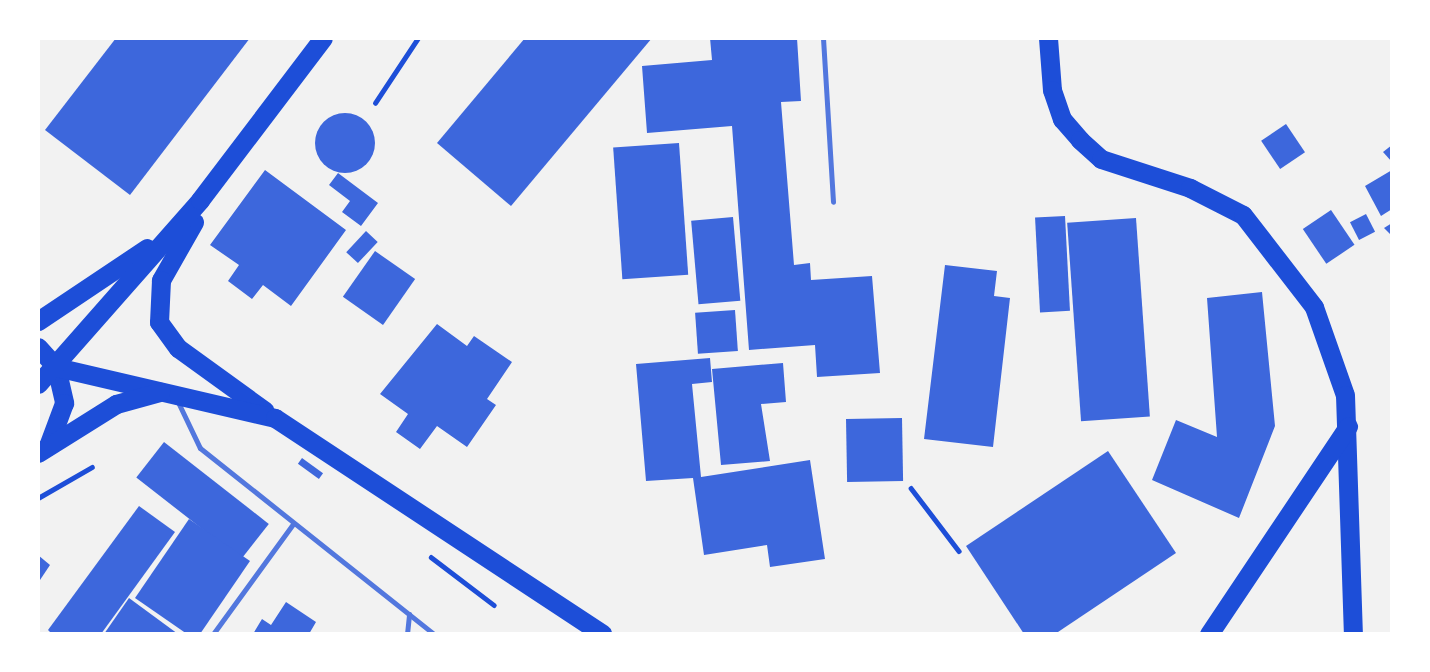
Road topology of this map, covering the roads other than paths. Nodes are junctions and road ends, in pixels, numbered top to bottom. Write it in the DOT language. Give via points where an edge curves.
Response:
graph roads {
  1 [pos="323,38"];
  2 [pos="823,38"];
  3 [pos="1048,38"];
  4 [pos="239,150"];
  5 [pos="200,201"];
  6 [pos="833,202"];
  7 [pos="38,321"];
  8 [pos="38,347"];
  9 [pos="55,367"];
  10 [pos="38,384"];
  11 [pos="171,392"];
  12 [pos="275,418"];
  13 [pos="1348,426"];
  14 [pos="43,450"];
  15 [pos="293,524"];
  16 [pos="409,614"];
  17 [pos="213,634"];
  18 [pos="407,634"];
  19 [pos="434,634"];
  20 [pos="602,634"];
  21 [pos="1209,634"];
  22 [pos="1353,634"];
  1 -- 4 [label="highway"];
  2 -- 6 [label="lane"];
  3 -- 13 [label="highway" via="1052,90 1062,119 1080,140 1111,163 1225,203 1258,230 1314,307 1335,355"];
  4 -- 5 [label="highway"];
  4 -- 12 [label="highway" via="167,265 157,313 178,348"];
  5 -- 7 [label="highway" via="100,285"];
  5 -- 9 [label="highway"];
  8 -- 9 [label="highway"];
  9 -- 10 [label="highway"];
  9 -- 11 [label="highway"];
  9 -- 14 [label="highway" via="64,402"];
  11 -- 12 [label="highway"];
  11 -- 14 [label="highway" via="116,404"];
  11 -- 15 [label="lane" via="181,419 200,448"];
  12 -- 20 [label="highway"];
  13 -- 21 [label="highway"];
  13 -- 22 [label="highway"];
  15 -- 16 [label="lane"];
  15 -- 17 [label="lane"];
  16 -- 18 [label="lane"];
  16 -- 19 [label="lane"];
}
